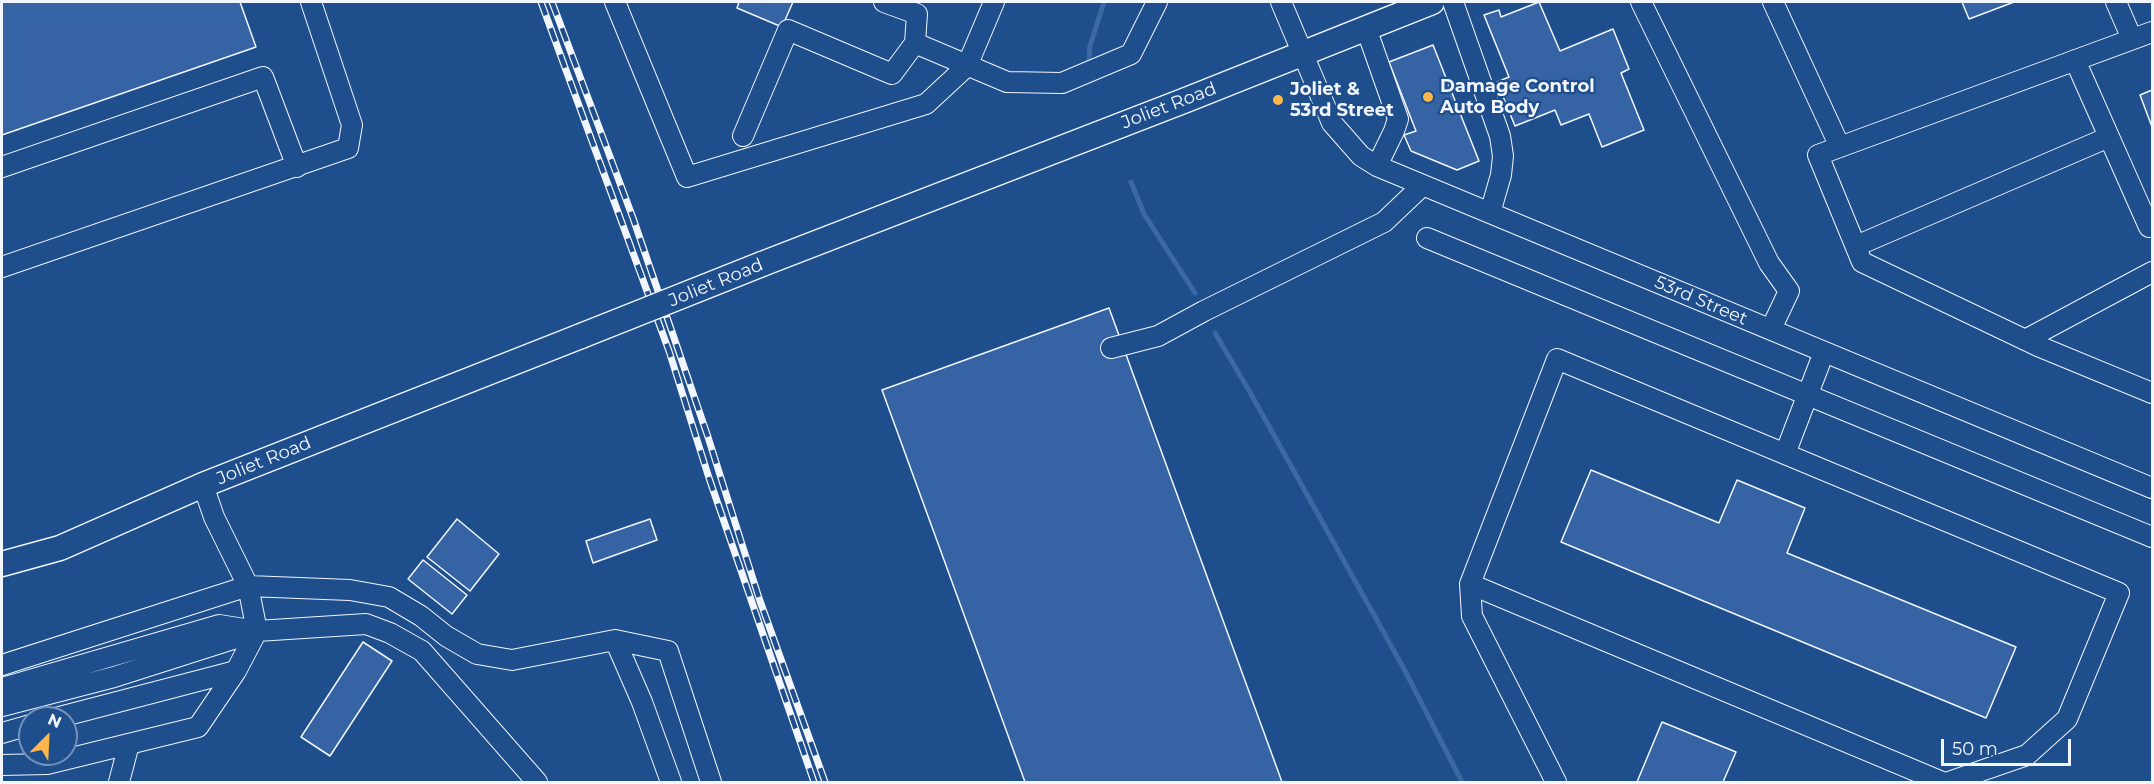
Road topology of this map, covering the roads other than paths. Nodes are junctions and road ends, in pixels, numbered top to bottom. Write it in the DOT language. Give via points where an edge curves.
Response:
graph roads {
  1 [pos="311,2"];
  2 [pos="615,2"];
  3 [pos="885,2"];
  4 [pos="994,2"];
  5 [pos="1156,2"];
  6 [pos="1281,2"];
  7 [pos="1432,2"];
  8 [pos="1453,2"];
  9 [pos="1641,2"];
  10 [pos="1773,2"];
  11 [pos="2116,2"];
  12 [pos="920,8"];
  13 [pos="1366,28"];
  14 [pos="2152,32"];
  15 [pos="2132,39"];
  16 [pos="915,44"];
  17 [pos="1303,54"];
  18 [pos="2075,60"];
  19 [pos="968,66"];
  20 [pos="743,136"];
  21 [pos="2109,137"];
  22 [pos="1840,147"];
  23 [pos="1377,166"];
  24 [pos="2,167"];
  25 [pos="297,167"];
  26 [pos="1423,184"];
  27 [pos="1490,213"];
  28 [pos="2151,229"];
  29 [pos="1427,238"];
  30 [pos="1856,246"];
  31 [pos="2,267"];
  32 [pos="2152,272"];
  33 [pos="1771,329"];
  34 [pos="2025,340"];
  35 [pos="1111,348"];
  36 [pos="1824,352"];
  37 [pos="1808,393"];
  38 [pos="2152,393"];
  39 [pos="1785,453"];
  40 [pos="203,485"];
  41 [pos="2152,488"];
  42 [pos="2152,537"];
  43 [pos="2,564"];
  44 [pos="1470,584"];
  45 [pos="248,586"];
  46 [pos="257,631"];
  47 [pos="615,640"];
  48 [pos="2,665"];
  49 [pos="236,671"];
  50 [pos="2,688"];
  51 [pos="2,706"];
  52 [pos="78,712"];
  53 [pos="18,728"];
  54 [pos="2,733"];
  55 [pos="129,744"];
  56 [pos="2,765"];
  57 [pos="119,783"];
  58 [pos="537,783"];
  59 [pos="671,783"];
  60 [pos="711,783"];
  61 [pos="1556,783"];
  62 [pos="1942,783"];
  63 [pos="1949,783"];
  1 -- 25 [label="street" via="352,125 348,148"];
  2 -- 19 [label="street" via="687,177 926,104"];
  3 -- 12 [label="street"];
  4 -- 19 [label="street"];
  5 -- 19 [label="street" via="1131,54 1062,83 1007,82"];
  6 -- 17 [label="street, 53rd Street"];
  7 -- 13 [label="main road, Joliet Road"];
  8 -- 27 [label="street" via="1500,136 1501,175"];
  9 -- 33 [label="street" via="1769,263 1789,291"];
  10 -- 22 [label="street"];
  11 -- 15 [label="street"];
  12 -- 16 [label="street"];
  13 -- 17 [label="main road, Joliet Road"];
  13 -- 23 [label="street" via="1398,119"];
  14 -- 15 [label="street"];
  15 -- 18 [label="street"];
  16 -- 19 [label="street"];
  16 -- 20 [label="street" via="892,74 788,30"];
  17 -- 23 [label="street, 53rd Street" via="1332,123 1361,156"];
  17 -- 40 [label="main road, Joliet Road, bridge"];
  18 -- 21 [label="street"];
  18 -- 22 [label="street"];
  21 -- 28 [label="street"];
  21 -- 30 [label="street"];
  22 -- 30 [label="street" via="1818,155"];
  23 -- 26 [label="street, 53rd Street"];
  24 -- 25 [label="street" via="263,77"];
  25 -- 31 [label="street"];
  26 -- 27 [label="street, 53rd Street"];
  26 -- 35 [label="street" via="1384,222 1158,336"];
  27 -- 33 [label="street, 53rd Street"];
  29 -- 37 [label="street"];
  30 -- 34 [label="street" via="1862,262"];
  32 -- 34 [label="street"];
  33 -- 36 [label="street, 53rd Street"];
  34 -- 38 [label="street"];
  36 -- 37 [label="street"];
  36 -- 41 [label="street, 53rd Street"];
  37 -- 39 [label="street"];
  37 -- 42 [label="street"];
  39 -- 44 [label="street" via="1557,359"];
  39 -- 63 [label="street" via="2119,593 2067,718 2026,755"];
  40 -- 43 [label="main road, Joliet Road" via="60,548"];
  40 -- 45 [label="street"];
  44 -- 61 [label="street" via="1472,616"];
  44 -- 62 [label="street"];
  45 -- 46 [label="street"];
  45 -- 47 [label="street" via="350,590 388,597 477,654 512,660"];
  45 -- 48 [label="street"];
  46 -- 49 [label="street"];
  46 -- 50 [label="street" via="219,624"];
  46 -- 51 [label="street"];
  46 -- 58 [label="street" via="366,624 390,633 422,651"];
  47 -- 59 [label="street"];
  47 -- 60 [label="street" via="668,651"];
  49 -- 52 [label="street"];
  49 -- 55 [label="street" via="198,727"];
  53 -- 54 [label="street"];
  55 -- 56 [label="street" via="47,764"];
  55 -- 57 [label="street"];
}
